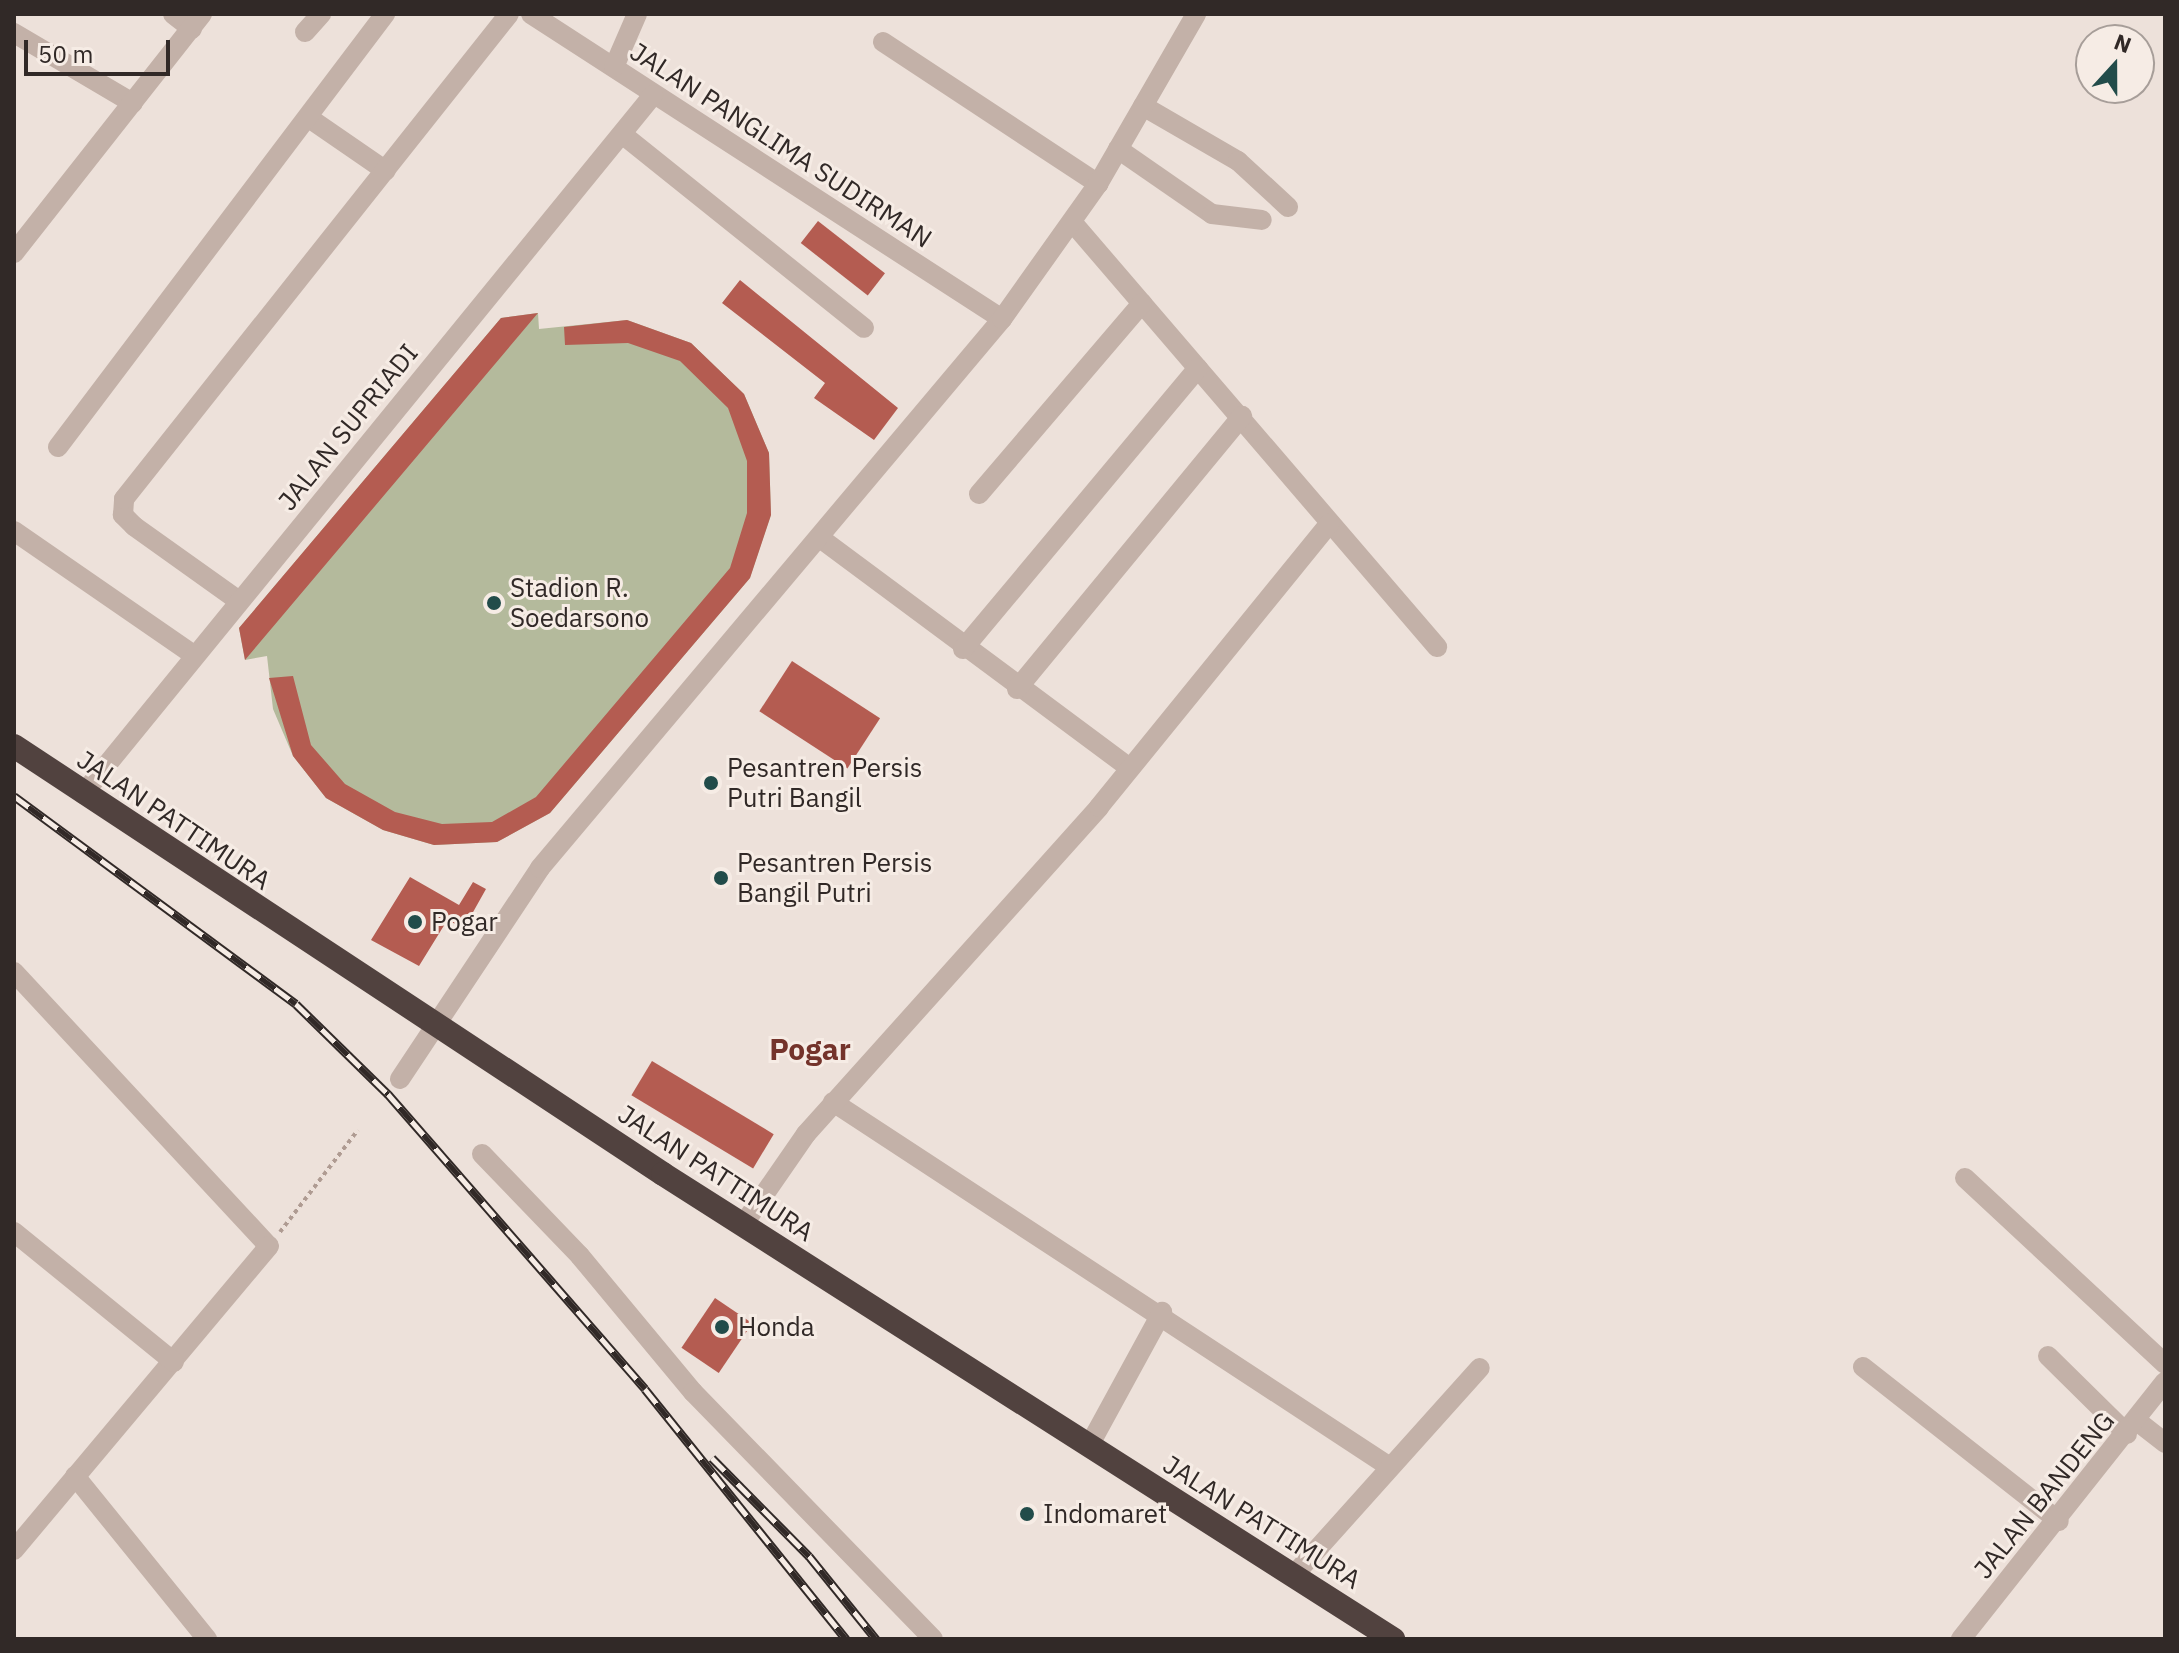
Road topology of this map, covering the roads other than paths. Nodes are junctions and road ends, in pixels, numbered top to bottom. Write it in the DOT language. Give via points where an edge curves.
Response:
graph roads {
  1 [pos="173,14"];
  2 [pos="321,14"];
  3 [pos="385,14"];
  4 [pos="509,14"];
  5 [pos="531,14"];
  6 [pos="637,14"];
  7 [pos="1196,14"];
  8 [pos="197,21"];
  9 [pos="305,32"];
  10 [pos="14,33"];
  11 [pos="883,42"];
  12 [pos="614,67"];
  13 [pos="653,95"];
  14 [pos="133,103"];
  15 [pos="1143,106"];
  16 [pos="309,118"];
  17 [pos="622,134"];
  18 [pos="1118,149"];
  19 [pos="386,171"];
  20 [pos="1098,184"];
  21 [pos="1288,207"];
  22 [pos="1262,220"];
  23 [pos="1073,223"];
  24 [pos="14,253"];
  25 [pos="1142,303"];
  26 [pos="1002,319"];
  27 [pos="864,328"];
  28 [pos="1198,368"];
  29 [pos="1242,416"];
  30 [pos="58,447"];
  31 [pos="979,494"];
  32 [pos="1330,523"];
  33 [pos="14,531"];
  34 [pos="820,538"];
  35 [pos="239,601"];
  36 [pos="1437,647"];
  37 [pos="963,649"];
  38 [pos="194,655"];
  39 [pos="1017,689"];
  40 [pos="14,746"];
  41 [pos="1127,766"];
  42 [pos="83,794"];
  43 [pos="14,972"];
  44 [pos="440,1023"];
  45 [pos="400,1079"];
  46 [pos="833,1102"];
  47 [pos="482,1154"];
  48 [pos="1965,1178"];
  49 [pos="743,1225"];
  50 [pos="14,1232"];
  51 [pos="1162,1312"];
  52 [pos="2048,1356"];
  53 [pos="174,1362"];
  54 [pos="2165,1364"];
  55 [pos="1863,1367"];
  56 [pos="1480,1368"];
  57 [pos="2165,1382"];
  58 [pos="2132,1428"];
  59 [pos="2165,1443"];
  60 [pos="1089,1446"];
  61 [pos="1390,1467"];
  62 [pos="75,1476"];
  63 [pos="2059,1521"];
  64 [pos="14,1550"];
  65 [pos="1294,1575"];
  66 [pos="207,1639"];
  67 [pos="933,1639"];
  68 [pos="1393,1639"];
  69 [pos="1961,1639"];
  1 -- 8 [label="street"];
  2 -- 9 [label="street"];
  3 -- 16 [label="street"];
  4 -- 19 [label="street"];
  5 -- 12 [label="street, JALAN PANGLIMA SUDIRMAN"];
  6 -- 12 [label="street"];
  7 -- 15 [label="street"];
  8 -- 14 [label="street"];
  10 -- 14 [label="street"];
  11 -- 20 [label="street"];
  12 -- 13 [label="street, JALAN PANGLIMA SUDIRMAN"];
  13 -- 17 [label="street, JALAN SUPRIADI"];
  13 -- 26 [label="street, JALAN PANGLIMA SUDIRMAN"];
  14 -- 24 [label="street"];
  15 -- 18 [label="street"];
  15 -- 21 [label="street" via="1238,161"];
  16 -- 19 [label="street"];
  16 -- 30 [label="street"];
  17 -- 27 [label="street"];
  17 -- 35 [label="street, JALAN SUPRIADI"];
  18 -- 20 [label="street"];
  18 -- 22 [label="street" via="1212,214"];
  19 -- 35 [label="street" via="124,499 123,515 134,526"];
  20 -- 23 [label="street"];
  23 -- 25 [label="street"];
  23 -- 26 [label="street"];
  25 -- 28 [label="street"];
  25 -- 31 [label="street"];
  26 -- 34 [label="street"];
  28 -- 29 [label="street"];
  28 -- 37 [label="street"];
  29 -- 32 [label="street"];
  29 -- 39 [label="street"];
  32 -- 36 [label="street"];
  32 -- 41 [label="street"];
  33 -- 38 [label="street"];
  34 -- 37 [label="street"];
  34 -- 44 [label="street" via="540,868"];
  35 -- 38 [label="street, JALAN SUPRIADI"];
  37 -- 39 [label="street"];
  38 -- 42 [label="street, JALAN SUPRIADI"];
  39 -- 41 [label="street"];
  40 -- 42 [label="highway, JALAN PATTIMURA"];
  41 -- 46 [label="street" via="1060,852"];
  42 -- 44 [label="highway, JALAN PATTIMURA"];
  43 -- 53 [label="street" via="269,1246"];
  44 -- 45 [label="street"];
  44 -- 49 [label="highway, JALAN PATTIMURA"];
  46 -- 49 [label="street"];
  46 -- 51 [label="street"];
  47 -- 67 [label="street" via="580,1256 693,1392"];
  48 -- 54 [label="street"];
  49 -- 60 [label="highway, JALAN PATTIMURA"];
  50 -- 53 [label="street"];
  51 -- 60 [label="street"];
  51 -- 61 [label="street"];
  52 -- 58 [label="street"];
  53 -- 62 [label="street"];
  55 -- 63 [label="street"];
  56 -- 61 [label="street"];
  57 -- 58 [label="street, JALAN BANDENG"];
  58 -- 59 [label="street"];
  58 -- 63 [label="street, JALAN BANDENG"];
  60 -- 65 [label="highway, JALAN PATTIMURA"];
  61 -- 65 [label="street"];
  62 -- 64 [label="street"];
  62 -- 66 [label="street"];
  63 -- 69 [label="street, JALAN BANDENG"];
  65 -- 68 [label="highway, JALAN PATTIMURA"];
}
